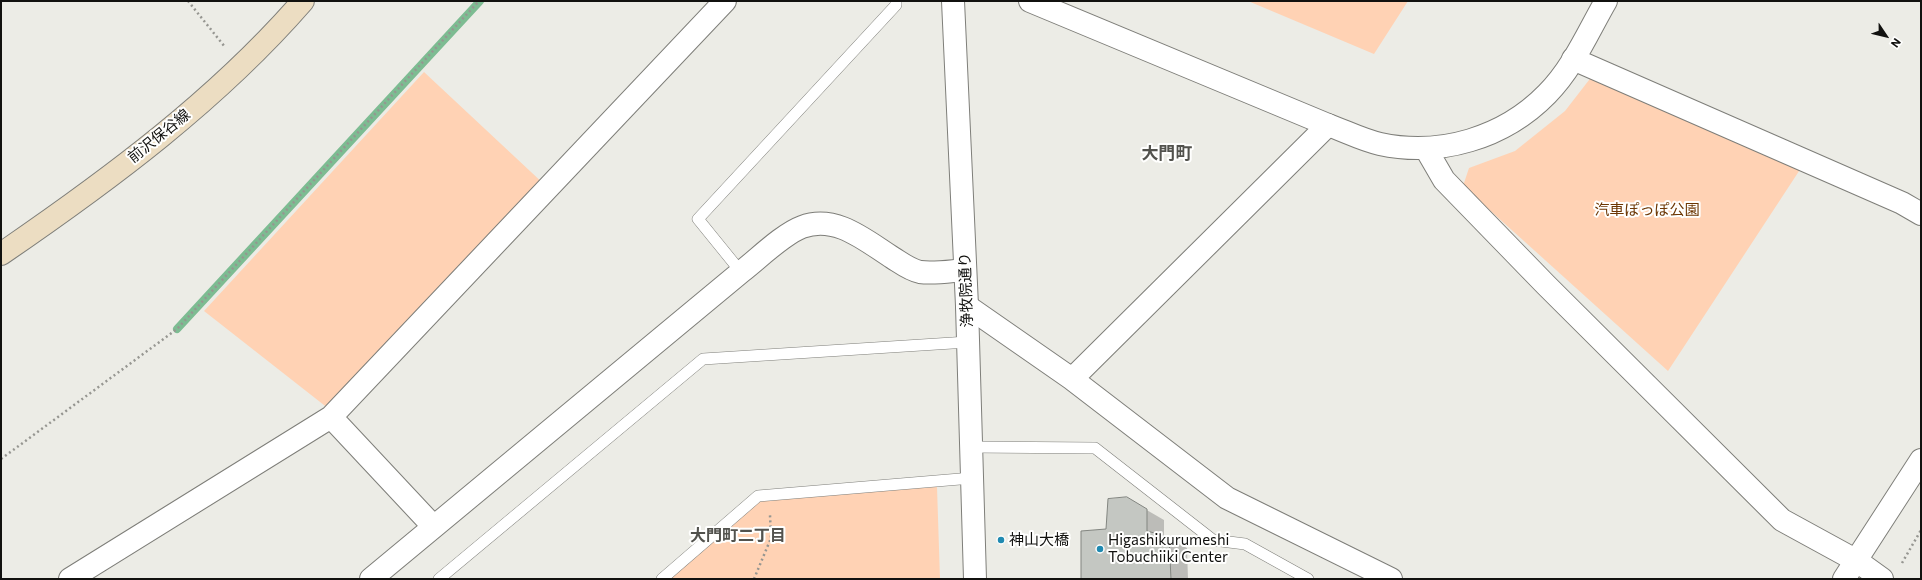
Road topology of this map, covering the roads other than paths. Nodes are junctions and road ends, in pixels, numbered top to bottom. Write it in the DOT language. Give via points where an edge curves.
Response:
graph roads {
  1 [pos="303,1"];
  2 [pos="724,1"];
  3 [pos="896,1"];
  4 [pos="953,1"];
  5 [pos="1030,1"];
  6 [pos="1606,1"];
  7 [pos="1573,59"];
  8 [pos="1328,125"];
  9 [pos="1426,149"];
  10 [pos="1921,214"];
  11 [pos="1,254"];
  12 [pos="965,270"];
  13 [pos="741,272"];
  14 [pos="967,306"];
  15 [pos="968,342"];
  16 [pos="1072,379"];
  17 [pos="331,417"];
  18 [pos="971,447"];
  19 [pos="1921,460"];
  20 [pos="972,478"];
  21 [pos="433,526"];
  22 [pos="1857,561"];
  23 [pos="1891,573"];
  24 [pos="70,579"];
  25 [pos="371,579"];
  26 [pos="439,579"];
  27 [pos="662,579"];
  28 [pos="975,579"];
  29 [pos="1308,579"];
  30 [pos="1391,579"];
  31 [pos="1844,579"];
  1 -- 11 [label="main road, 前沢保谷線" via="240,67 155,142"];
  2 -- 17 [label="street"];
  3 -- 13 [label="lane" via="896,5 698,219"];
  4 -- 12 [label="street, 浄牧院通り"];
  5 -- 8 [label="street"];
  6 -- 7 [label="street"];
  7 -- 9 [label="street" via="1548,94 1510,123 1485,136"];
  7 -- 10 [label="street" via="1902,203"];
  8 -- 9 [label="street" via="1378,144"];
  8 -- 16 [label="street"];
  9 -- 22 [label="street" via="1444,180 1782,520"];
  12 -- 13 [label="street" via="920,272 907,267 852,232 833,225 817,224 802,227 791,233"];
  12 -- 14 [label="street, 浄牧院通り"];
  13 -- 21 [label="street"];
  14 -- 15 [label="street, 浄牧院通り"];
  14 -- 16 [label="street"];
  15 -- 18 [label="street, 浄牧院通り"];
  15 -- 26 [label="lane" via="703,359"];
  16 -- 30 [label="street" via="1227,498"];
  17 -- 21 [label="street"];
  17 -- 24 [label="street"];
  18 -- 20 [label="street, 浄牧院通り"];
  18 -- 29 [label="lane" via="1095,448 1213,540 1245,544"];
  19 -- 22 [label="street"];
  20 -- 27 [label="lane" via="758,496"];
  20 -- 28 [label="street, 浄牧院通り"];
  21 -- 25 [label="street"];
  22 -- 23 [label="street"];
  22 -- 31 [label="street"];
}
